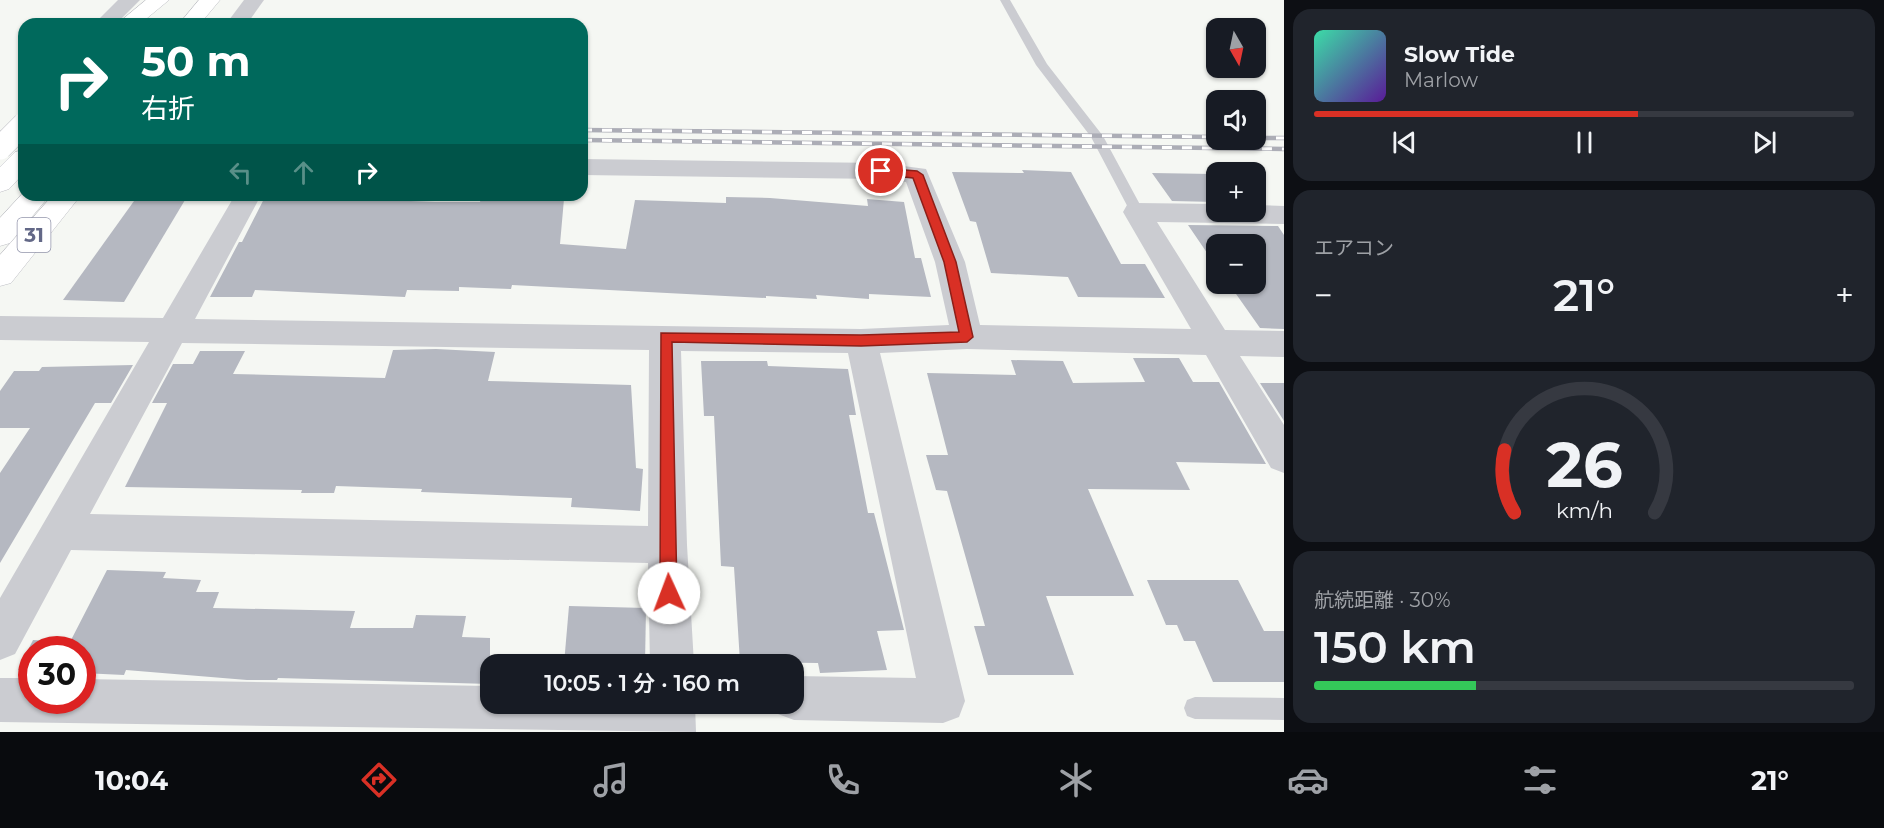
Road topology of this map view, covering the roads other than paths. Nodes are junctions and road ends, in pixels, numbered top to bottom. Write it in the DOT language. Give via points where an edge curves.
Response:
graph roads {
  1 [pos="130,0"];
  2 [pos="159,0"];
  3 [pos="174,0"];
  4 [pos="210,0"];
  5 [pos="221,0"];
  6 [pos="254,0"];
  7 [pos="1005,0"];
  8 [pos="110,18"];
  9 [pos="135,18"];
  10 [pos="157,18"];
  11 [pos="194,18"];
  12 [pos="210,18"];
  13 [pos="240,18"];
  14 [pos="18,130"];
  15 [pos="0,148"];
  16 [pos="18,164"];
  17 [pos="588,167"];
  18 [pos="0,183"];
  19 [pos="32,201"];
  20 [pos="63,201"];
  21 [pos="245,201"];
  22 [pos="1137,212"];
  23 [pos="1284,215"];
  24 [pos="0,236"];
  25 [pos="0,275"];
  26 [pos="0,328"];
  27 [pos="173,330"];
  28 [pos="665,336"];
  29 [pos="967,337"];
  30 [pos="861,340"];
  31 [pos="1215,342"];
  32 [pos="1284,344"];
  33 [pos="1284,457"];
  34 [pos="60,532"];
  35 [pos="667,545"];
  36 [pos="0,639"];
  37 [pos="672,654"];
  38 [pos="804,698"];
  39 [pos="0,700"];
  40 [pos="480,708"];
  41 [pos="1195,708"];
  42 [pos="1284,709"];
  43 [pos="673,714"];
  44 [pos="673,732"];
  1 -- 8 [label="street"];
  2 -- 9 [label="main road"];
  3 -- 10 [label="main road"];
  4 -- 11 [label="main road"];
  5 -- 12 [label="main road"];
  6 -- 13 [label="street"];
  7 -- 22 [label="lane" via="1042,65 1097,136"];
  14 -- 15 [label="main road, bridge"];
  16 -- 18 [label="main road"];
  17 -- 29 [label="street" via="881,171 917,175 950,262"];
  19 -- 24 [label="main road, 31"];
  20 -- 25 [label="main road, 31"];
  21 -- 27 [label="street"];
  22 -- 23 [label="street"];
  22 -- 31 [label="street"];
  26 -- 27 [label="street"];
  27 -- 28 [label="street"];
  27 -- 34 [label="street"];
  28 -- 30 [label="street"];
  28 -- 35 [label="street"];
  29 -- 30 [label="street"];
  29 -- 31 [label="street"];
  30 -- 38 [label="street" via="943,701"];
  31 -- 32 [label="street"];
  31 -- 33 [label="street"];
  34 -- 35 [label="street"];
  34 -- 36 [label="street"];
  35 -- 37 [label="street"];
  39 -- 40 [label="street"];
  41 -- 42 [label="lane"];
  43 -- 44 [label="street"];
}
